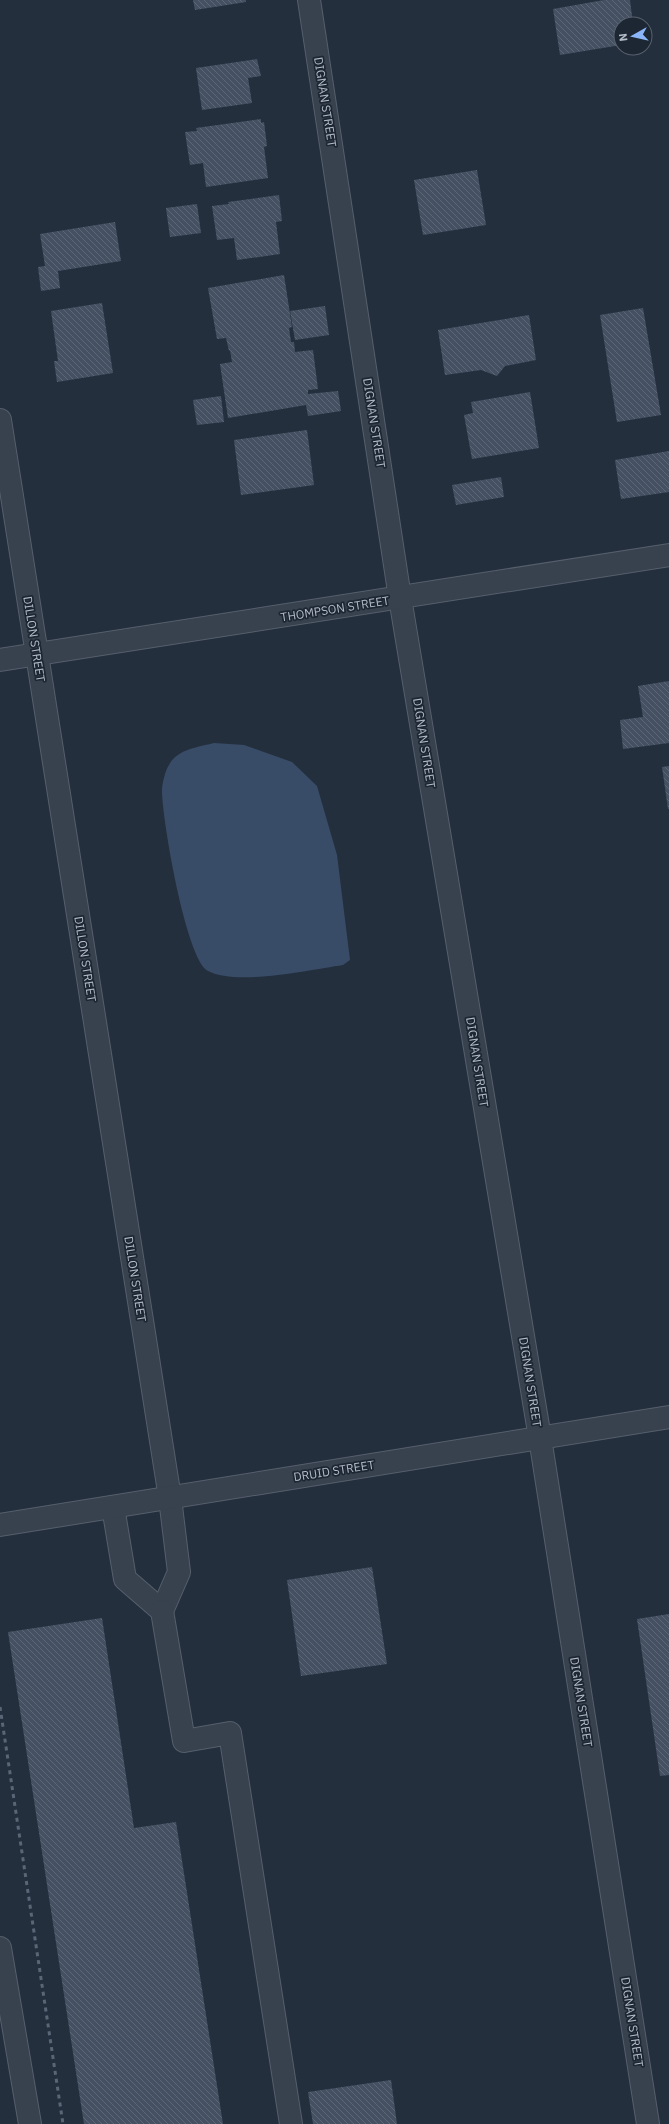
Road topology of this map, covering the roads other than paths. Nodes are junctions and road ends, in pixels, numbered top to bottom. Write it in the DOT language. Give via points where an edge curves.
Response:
graph roads {
  1 [pos="309,0"];
  2 [pos="0,420"];
  3 [pos="669,555"];
  4 [pos="400,598"];
  5 [pos="37,655"];
  6 [pos="0,660"];
  7 [pos="669,1417"];
  8 [pos="540,1438"];
  9 [pos="170,1498"];
  10 [pos="113,1507"];
  11 [pos="0,1525"];
  12 [pos="162,1611"];
  13 [pos="0,1948"];
  14 [pos="30,2124"];
  15 [pos="291,2124"];
  16 [pos="648,2124"];
  1 -- 4 [label="street, DIGNAN STREET"];
  2 -- 5 [label="street, DILLON STREET"];
  3 -- 4 [label="street, THOMPSON STREET"];
  4 -- 5 [label="street, THOMPSON STREET"];
  4 -- 8 [label="street, DIGNAN STREET"];
  5 -- 6 [label="street, THOMPSON STREET"];
  5 -- 9 [label="street, DILLON STREET"];
  7 -- 8 [label="street, DRUID STREET"];
  8 -- 9 [label="street, DRUID STREET"];
  8 -- 16 [label="street, DIGNAN STREET"];
  9 -- 10 [label="street, DRUID STREET"];
  9 -- 12 [label="street, DILLON STREET" via="179,1572"];
  10 -- 11 [label="street, DRUID STREET"];
  10 -- 12 [label="street" via="124,1579"];
  12 -- 15 [label="street" via="184,1741 230,1733"];
  13 -- 14 [label="street"];
}
